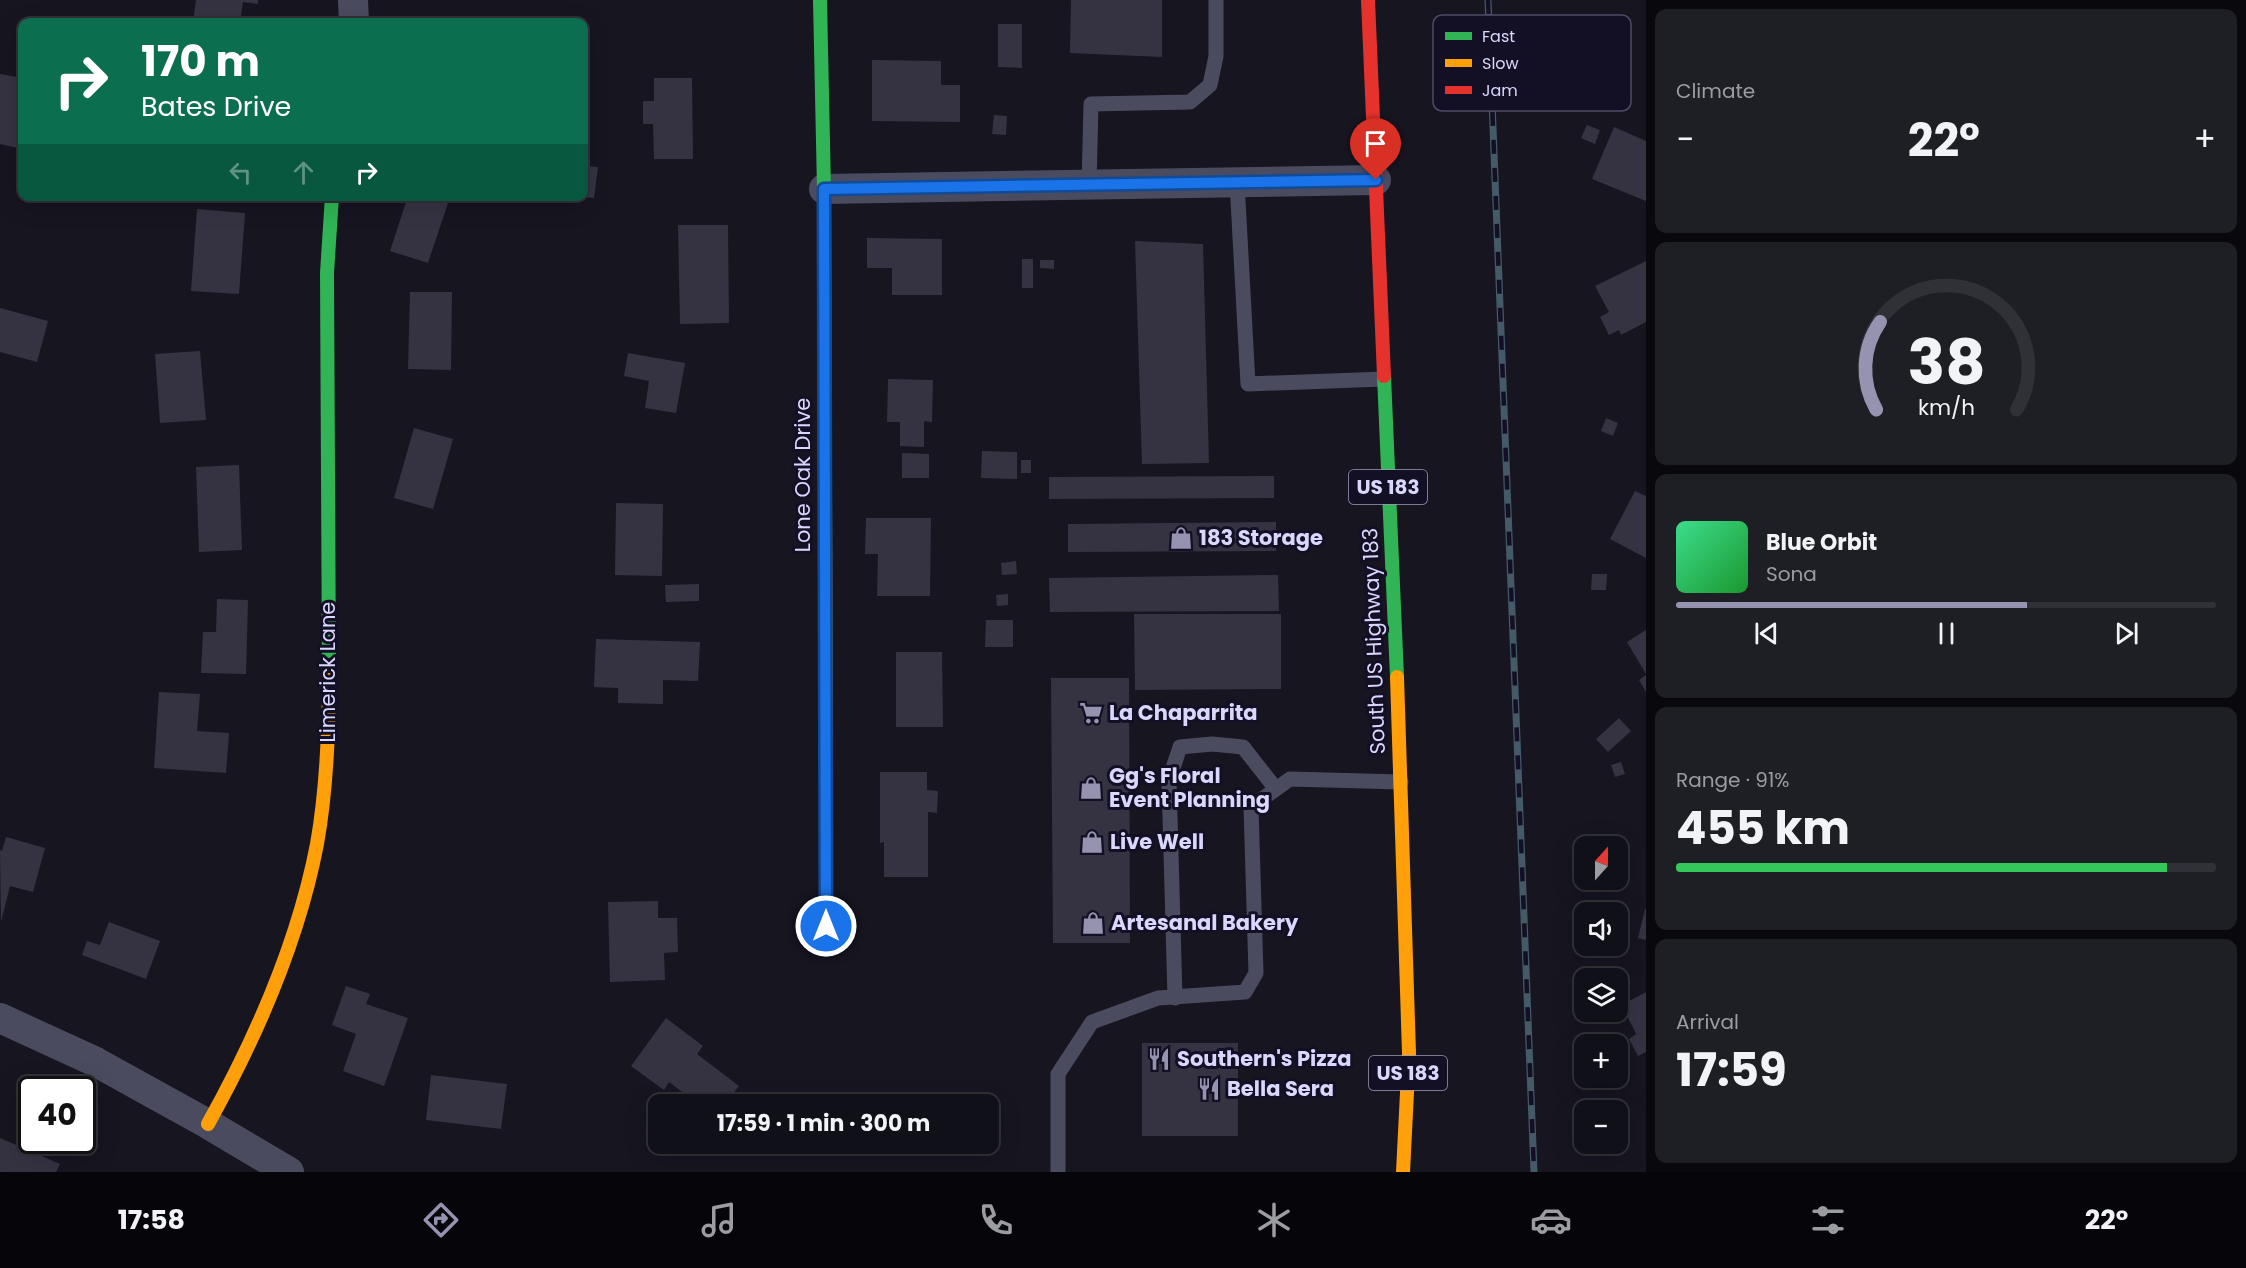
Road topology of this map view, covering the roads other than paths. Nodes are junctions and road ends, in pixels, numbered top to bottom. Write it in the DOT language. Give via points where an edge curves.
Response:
graph roads {
  1 [pos="352,0"];
  2 [pos="820,0"];
  3 [pos="1216,0"];
  4 [pos="1368,0"];
  5 [pos="354,18"];
  6 [pos="1376,180"];
  7 [pos="1238,182"];
  8 [pos="1089,185"];
  9 [pos="824,189"];
  10 [pos="332,201"];
  11 [pos="1384,379"];
  12 [pos="1401,782"];
  13 [pos="1276,789"];
  14 [pos="826,950"];
  15 [pos="1175,998"];
  16 [pos="0,1018"];
  17 [pos="208,1124"];
  18 [pos="289,1172"];
  19 [pos="1058,1172"];
  20 [pos="1403,1172"];
  1 -- 5 [label="street"];
  2 -- 9 [label="street, Lone Oak Drive"];
  3 -- 8 [label="lane" via="1216,56 1209,85 1190,102 1091,104"];
  4 -- 6 [label="street, South US Highway 183 / US 183"];
  6 -- 7 [label="street"];
  6 -- 11 [label="street, South US Highway 183 / US 183"];
  7 -- 8 [label="street"];
  7 -- 11 [label="lane" via="1248,384"];
  8 -- 9 [label="street"];
  9 -- 14 [label="street, Lone Oak Drive"];
  10 -- 17 [label="street, Limerick Lane" via="327,273 329,734 317,843 305,897 266,1013 236,1077"];
  11 -- 12 [label="street, South US Highway 183 / US 183"];
  12 -- 13 [label="lane" via="1290,779"];
  12 -- 20 [label="street, South US Highway 183 / US 183" via="1409,1053"];
  13 -- 15 [label="lane" via="1251,807 1256,973 1245,992"];
  13 -- 15 [label="lane" via="1242,747 1180,747 1169,780"];
  15 -- 19 [label="lane" via="1158,998 1092,1022 1058,1074"];
  16 -- 17 [label="street" via="96,1062"];
  17 -- 18 [label="street"];
}
